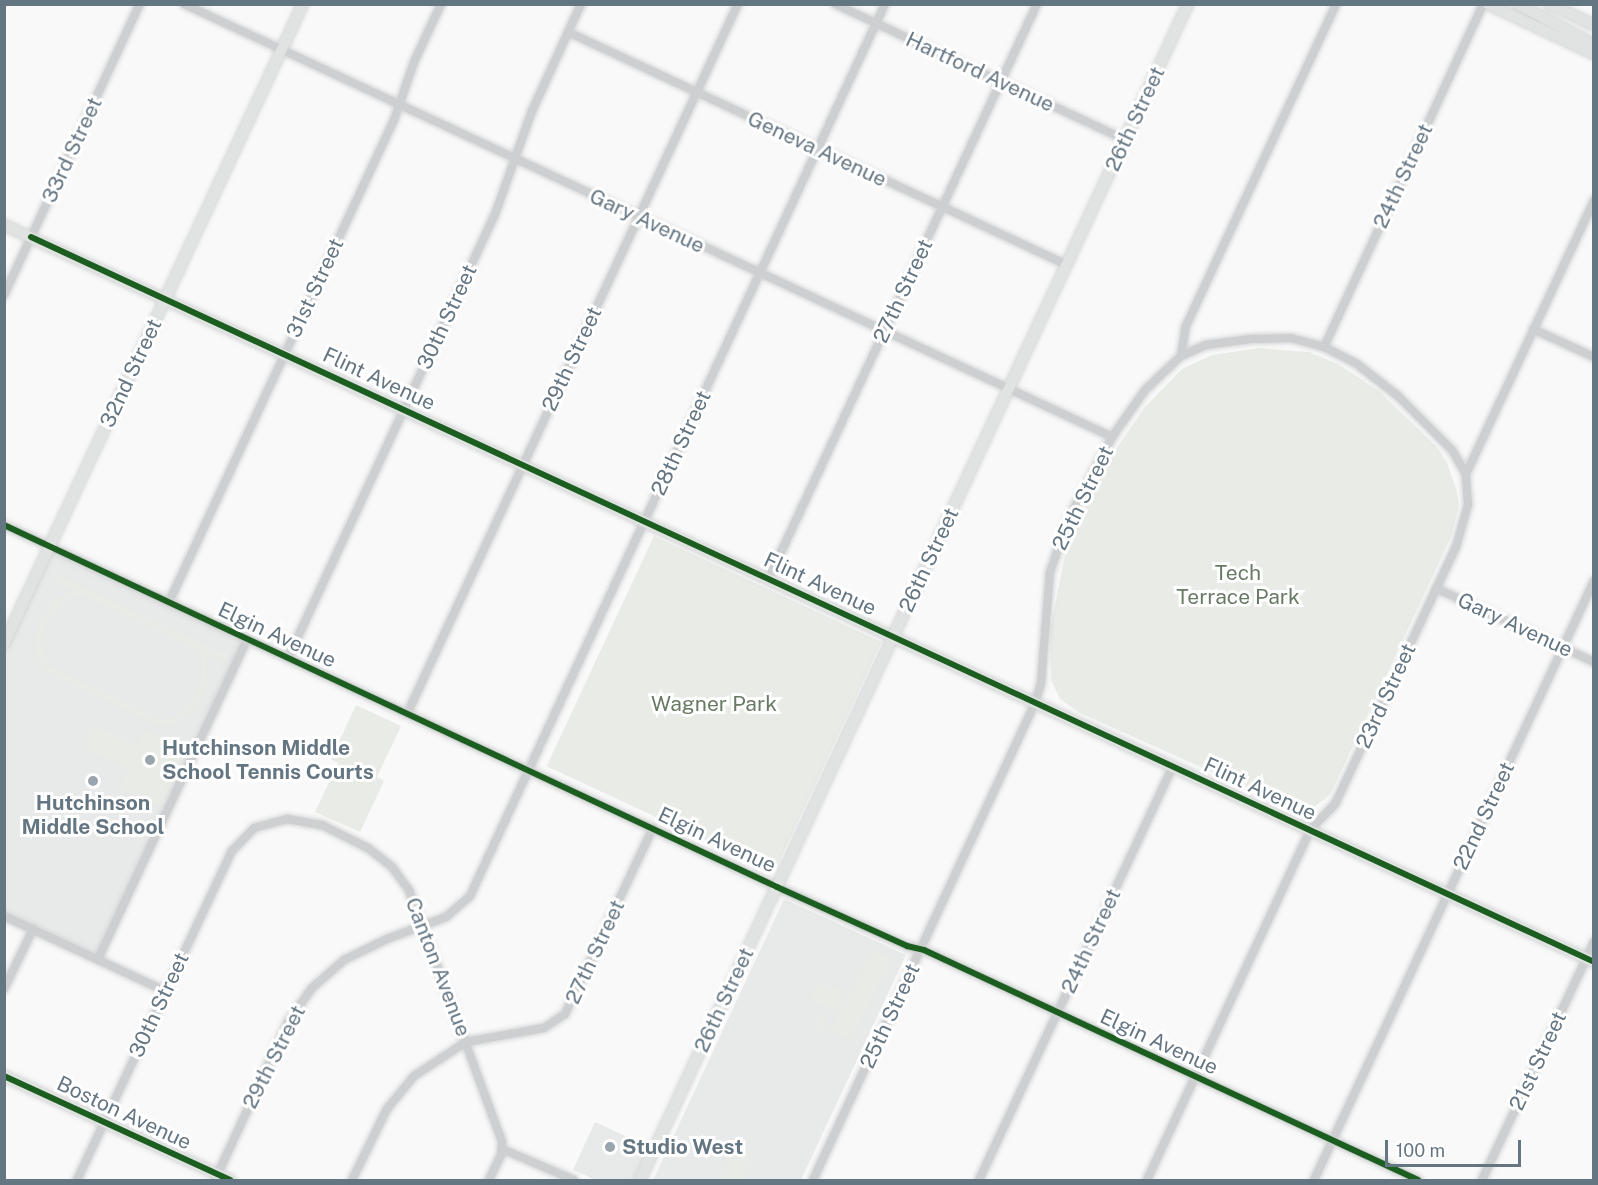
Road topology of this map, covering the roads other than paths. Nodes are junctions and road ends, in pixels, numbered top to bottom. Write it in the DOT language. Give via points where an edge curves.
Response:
graph roads {
  1 [pos="140,4"];
  2 [pos="184,4"];
  3 [pos="303,4"];
  4 [pos="441,4"];
  5 [pos="581,4"];
  6 [pos="738,4"];
  7 [pos="835,4"];
  8 [pos="885,4"];
  9 [pos="1037,4"];
  10 [pos="1188,4"];
  11 [pos="1335,4"];
  12 [pos="1483,4"];
  13 [pos="1488,4"];
  14 [pos="1518,4"];
  15 [pos="1549,4"];
  16 [pos="876,24"];
  17 [pos="1593,25"];
  18 [pos="568,32"];
  19 [pos="1593,45"];
  20 [pos="282,50"];
  21 [pos="1593,54"];
  22 [pos="1000,82"];
  23 [pos="697,93"];
  24 [pos="399,105"];
  25 [pos="1125,140"];
  26 [pos="818,149"];
  27 [pos="515,160"];
  28 [pos="1593,201"];
  29 [pos="942,207"];
  30 [pos="639,217"];
  31 [pos="4,225"];
  32 [pos="31,237"];
  33 [pos="1067,265"];
  34 [pos="760,274"];
  35 [pos="4,295"];
  36 [pos="166,297"];
  37 [pos="1533,329"];
  38 [pos="884,331"];
  39 [pos="1324,347"];
  40 [pos="285,353"];
  41 [pos="1181,356"];
  42 [pos="1593,357"];
  43 [pos="1009,390"];
  44 [pos="405,408"];
  45 [pos="1112,437"];
  46 [pos="523,464"];
  47 [pos="1466,474"];
  48 [pos="645,521"];
  49 [pos="4,525"];
  50 [pos="50,546"];
  51 [pos="769,578"];
  52 [pos="1593,581"];
  53 [pos="1436,588"];
  54 [pos="169,603"];
  55 [pos="894,637"];
  56 [pos="247,639"];
  57 [pos="4,644"];
  58 [pos="1563,647"];
  59 [pos="288,658"];
  60 [pos="1593,662"];
  61 [pos="1035,703"];
  62 [pos="407,714"];
  63 [pos="1173,766"];
  64 [pos="529,770"];
  65 [pos="653,828"];
  66 [pos="1310,830"];
  67 [pos="246,833"];
  68 [pos="777,887"];
  69 [pos="1448,894"];
  70 [pos="4,916"];
  71 [pos="423,925"];
  72 [pos="33,929"];
  73 [pos="1593,942"];
  74 [pos="921,950"];
  75 [pos="98,959"];
  76 [pos="1590,960"];
  77 [pos="4,989"];
  78 [pos="165,991"];
  79 [pos="1058,1012"];
  80 [pos="466,1042"];
  81 [pos="4,1076"];
  82 [pos="1195,1077"];
  83 [pos="104,1122"];
  84 [pos="1333,1141"];
  85 [pos="502,1149"];
  86 [pos="217,1178"];
  87 [pos="77,1180"];
  88 [pos="231,1180"];
  89 [pos="352,1180"];
  90 [pos="489,1180"];
  91 [pos="574,1180"];
  92 [pos="640,1180"];
  93 [pos="813,1180"];
  94 [pos="979,1180"];
  95 [pos="1147,1180"];
  96 [pos="1314,1180"];
  97 [pos="1418,1180"];
  98 [pos="1482,1180"];
  1 -- 32 [label="street, 33rd Street"];
  2 -- 20 [label="street, Gary Avenue"];
  3 -- 20 [label="street, 32nd Street"];
  4 -- 24 [label="street, 31st Street"];
  5 -- 18 [label="street, 30th Street"];
  6 -- 23 [label="street, 29th Street"];
  7 -- 16 [label="street, Hartford Avenue"];
  8 -- 16 [label="street, 28th Street"];
  9 -- 22 [label="street, 27th Street"];
  10 -- 25 [label="street, 26th Street"];
  11 -- 41 [label="street" via="1186,326"];
  12 -- 39 [label="street, 24th Street"];
  13 -- 21 [label="street"];
  14 -- 19 [label="street"];
  15 -- 17 [label="street"];
  16 -- 22 [label="street, Hartford Avenue"];
  16 -- 26 [label="street, 28th Street"];
  18 -- 23 [label="street, Geneva Avenue"];
  18 -- 27 [label="street, 30th Street"];
  20 -- 24 [label="street, Gary Avenue"];
  20 -- 36 [label="street, 32nd Street"];
  22 -- 25 [label="street, Hartford Avenue"];
  22 -- 29 [label="street, 27th Street"];
  23 -- 26 [label="street, Geneva Avenue"];
  23 -- 30 [label="street, 29th Street"];
  24 -- 27 [label="street, Gary Avenue"];
  24 -- 40 [label="street, 31st Street"];
  25 -- 33 [label="street, 26th Street"];
  26 -- 29 [label="street, Geneva Avenue"];
  26 -- 34 [label="street, 28th Street"];
  27 -- 30 [label="street, Gary Avenue"];
  27 -- 44 [label="street, 30th Street" via="494,217"];
  28 -- 37 [label="street, 23rd Street"];
  29 -- 33 [label="street, Geneva Avenue"];
  29 -- 38 [label="street, 27th Street"];
  30 -- 34 [label="street, Gary Avenue"];
  30 -- 46 [label="street, 29th Street"];
  31 -- 32 [label="street, Flint Avenue"];
  32 -- 35 [label="street, 33rd Street"];
  32 -- 36 [label="street, Flint Avenue"];
  33 -- 43 [label="street, 26th Street"];
  34 -- 38 [label="street, Gary Avenue"];
  34 -- 48 [label="street, 28th Street"];
  36 -- 40 [label="street, Flint Avenue"];
  36 -- 50 [label="street, 32nd Street"];
  37 -- 42 [label="street"];
  37 -- 47 [label="street, 23rd Street"];
  38 -- 43 [label="street, Gary Avenue"];
  38 -- 51 [label="street, 27th Street"];
  39 -- 41 [label="street" via="1291,338 1251,339 1206,345"];
  39 -- 47 [label="street" via="1357,364 1398,396 1452,450"];
  40 -- 44 [label="street, Flint Avenue"];
  40 -- 54 [label="street, 31st Street"];
  41 -- 45 [label="street, 25th Street" via="1145,390"];
  43 -- 45 [label="street, Gary Avenue"];
  43 -- 55 [label="street, 26th Street"];
  44 -- 46 [label="street, Flint Avenue"];
  44 -- 59 [label="street, 30th Street"];
  45 -- 61 [label="street, 25th Street" via="1079,495 1050,572 1041,683"];
  46 -- 48 [label="street, Flint Avenue"];
  46 -- 62 [label="street, 29th Street"];
  47 -- 53 [label="street, 23rd Street" via="1466,520"];
  48 -- 51 [label="street, Flint Avenue"];
  48 -- 64 [label="street, 28th Street"];
  49 -- 50 [label="street, Elgin Avenue"];
  50 -- 54 [label="street, Elgin Avenue"];
  50 -- 57 [label="street, 32nd Street"];
  51 -- 55 [label="street, Flint Avenue"];
  52 -- 58 [label="street, 22nd Street"];
  53 -- 58 [label="street, Gary Avenue"];
  53 -- 66 [label="street, 23rd Street" via="1335,804"];
  54 -- 56 [label="street, Elgin Avenue"];
  55 -- 61 [label="street, Flint Avenue"];
  55 -- 68 [label="street, 26th Street"];
  56 -- 59 [label="street, Elgin Avenue"];
  56 -- 75 [label="street"];
  58 -- 60 [label="street, Gary Avenue"];
  58 -- 69 [label="street, 22nd Street"];
  59 -- 62 [label="street, Elgin Avenue"];
  61 -- 63 [label="street, Flint Avenue"];
  61 -- 74 [label="street, 25th Street"];
  62 -- 64 [label="street, Elgin Avenue"];
  63 -- 66 [label="street, Flint Avenue"];
  63 -- 79 [label="street, 24th Street"];
  64 -- 65 [label="street, Elgin Avenue"];
  64 -- 71 [label="street, 28th Street" via="470,896 459,909"];
  65 -- 68 [label="street, Elgin Avenue"];
  65 -- 80 [label="street, 27th Street" via="565,1014 544,1028"];
  66 -- 69 [label="street, Flint Avenue"];
  66 -- 82 [label="street, 23rd Street"];
  67 -- 71 [label="street, Canton Avenue" via="288,819 322,825 354,840 392,867 410,890"];
  67 -- 78 [label="street, 30th Street" via="221,871"];
  68 -- 74 [label="street, Elgin Avenue"];
  68 -- 92 [label="street, 26th Street"];
  69 -- 76 [label="street, Flint Avenue"];
  69 -- 84 [label="street, 22nd Street"];
  70 -- 72 [label="street"];
  71 -- 80 [label="street, Canton Avenue"];
  71 -- 86 [label="street, 29th Street" via="366,948 335,967 312,988 288,1022"];
  72 -- 75 [label="street"];
  72 -- 77 [label="street"];
  73 -- 76 [label="street, 21st Street"];
  74 -- 79 [label="street, Elgin Avenue"];
  74 -- 93 [label="street, 25th Street"];
  75 -- 78 [label="street"];
  76 -- 98 [label="street, 21st Street"];
  78 -- 83 [label="street, 30th Street"];
  79 -- 82 [label="street, Elgin Avenue"];
  79 -- 94 [label="street, 24th Street"];
  80 -- 85 [label="street, Canton Avenue"];
  80 -- 89 [label="street" via="442,1054 403,1086 387,1108"];
  81 -- 83 [label="street, Boston Avenue"];
  82 -- 84 [label="street, Elgin Avenue"];
  82 -- 95 [label="street, 23rd Street"];
  83 -- 86 [label="street, Boston Avenue"];
  83 -- 87 [label="street, 30th Street"];
  84 -- 96 [label="street, 22nd Street"];
  84 -- 97 [label="street, Elgin Avenue"];
  85 -- 90 [label="street"];
  85 -- 91 [label="street"];
  86 -- 88 [label="street, Boston Avenue"];
}
